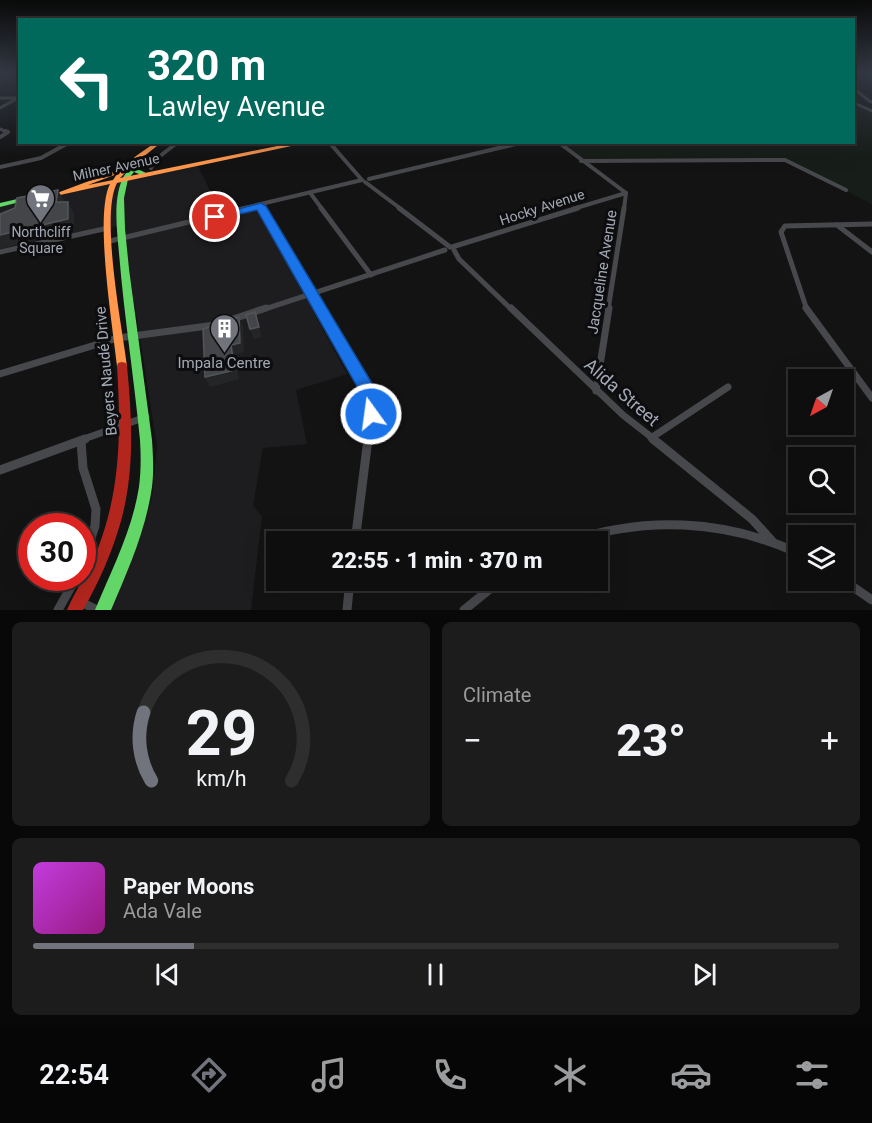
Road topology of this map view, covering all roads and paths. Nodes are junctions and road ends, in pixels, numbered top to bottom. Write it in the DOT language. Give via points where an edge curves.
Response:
graph roads {
  1 [pos="872,102"];
  2 [pos="855,104"];
  3 [pos="855,104"];
  4 [pos="872,111"];
  5 [pos="0,129"];
  6 [pos="0,137"];
  7 [pos="66,144"];
  8 [pos="158,144"];
  9 [pos="166,144"];
  10 [pos="175,144"];
  11 [pos="297,144"];
  12 [pos="331,144"];
  13 [pos="516,144"];
  14 [pos="560,144"];
  15 [pos="581,161"];
  16 [pos="0,166"];
  17 [pos="134,170"];
  18 [pos="148,172"];
  19 [pos="124,175"];
  20 [pos="365,180"];
  21 [pos="113,182"];
  22 [pos="846,190"];
  23 [pos="627,193"];
  24 [pos="50,194"];
  25 [pos="311,194"];
  26 [pos="0,205"];
  27 [pos="261,206"];
  28 [pos="837,224"];
  29 [pos="872,224"];
  30 [pos="108,228"];
  31 [pos="123,238"];
  32 [pos="110,241"];
  33 [pos="450,249"];
  34 [pos="0,252"];
  35 [pos="872,252"];
  36 [pos="371,275"];
  37 [pos="312,294"];
  38 [pos="134,335"];
  39 [pos="118,338"];
  40 [pos="0,374"];
  41 [pos="728,387"];
  42 [pos="596,391"];
  43 [pos="872,398"];
  44 [pos="147,417"];
  45 [pos="126,425"];
  46 [pos="651,438"];
  47 [pos="81,441"];
  48 [pos="0,470"];
  49 [pos="96,513"];
  50 [pos="356,531"];
  51 [pos="608,531"];
  52 [pos="772,541"];
  53 [pos="788,549"];
  54 [pos="854,588"];
  55 [pos="69,591"];
  56 [pos="349,591"];
  57 [pos="487,591"];
  58 [pos="872,600"];
  59 [pos="77,606"];
  60 [pos="58,610"];
  61 [pos="97,610"];
  62 [pos="103,610"];
  63 [pos="347,610"];
  64 [pos="464,610"];
  1 -- 2 [label="street"];
  3 -- 4 [label="street"];
  5 -- 6 [label="street" via="8,132"];
  7 -- 16 [label="street" via="38,159"];
  8 -- 19 [label="main road, Beyers Naudé Drive"];
  9 -- 17 [label="main road, Beyers Naudé Drive"];
  10 -- 18 [label="street" via="155,160"];
  11 -- 18 [label="main road, Milner Avenue"];
  12 -- 20 [label="street, Alida Street"];
  13 -- 20 [label="street"];
  14 -- 15 [label="street"];
  15 -- 22 [label="street" via="778,159 793,162"];
  15 -- 23 [label="street"];
  17 -- 18 [label="main road"];
  17 -- 19 [label="main road, Beyers Naudé Drive"];
  18 -- 19 [label="main road, Milner Avenue"];
  19 -- 21 [label="main road, Beyers Naudé Drive"];
  19 -- 24 [label="main road"];
  19 -- 31 [label="main road, Beyers Naudé Drive" via="120,198"];
  20 -- 25 [label="street"];
  20 -- 33 [label="street, Alida Street"];
  21 -- 24 [label="main road, Milner Avenue"];
  21 -- 30 [label="main road, Beyers Naudé Drive" via="107,198"];
  23 -- 33 [label="street, Hocky Avenue"];
  23 -- 42 [label="street, Jacqueline Avenue"];
  24 -- 26 [label="main road, Milner Avenue"];
  25 -- 27 [label="street"];
  25 -- 36 [label="street"];
  27 -- 31 [label="street"];
  27 -- 37 [label="street"];
  28 -- 29 [label="street"];
  28 -- 35 [label="street"];
  28 -- 43 [label="street" via="783,227 782,235 804,306"];
  30 -- 32 [label="main road, Beyers Naudé Drive"];
  30 -- 34 [label="street"];
  31 -- 32 [label="street"];
  31 -- 38 [label="main road, Beyers Naudé Drive"];
  32 -- 39 [label="main road, Beyers Naudé Drive"];
  33 -- 36 [label="street, Hocky Avenue"];
  33 -- 42 [label="street, Alida Street"];
  36 -- 37 [label="street, Hocky Avenue"];
  37 -- 38 [label="street, Hocky Avenue" via="208,327"];
  37 -- 50 [label="street" via="371,403"];
  38 -- 39 [label="street, Hocky Avenue"];
  38 -- 44 [label="main road, Beyers Naudé Drive"];
  39 -- 40 [label="street, Hocky Avenue"];
  39 -- 45 [label="main road, Beyers Naudé Drive"];
  41 -- 46 [label="street"];
  42 -- 46 [label="street, Alida Street"];
  44 -- 45 [label="street"];
  44 -- 62 [label="main road, Beyers Naudé Drive" via="145,490 128,552"];
  45 -- 47 [label="street"];
  45 -- 59 [label="main road, Beyers Naudé Drive" via="126,461 119,505 109,537"];
  46 -- 52 [label="street, Alida Street" via="752,519"];
  47 -- 48 [label="street"];
  47 -- 49 [label="street, Beyers Naudé Drive" via="83,468"];
  51 -- 52 [label="street" via="648,525 697,526 743,532"];
  52 -- 53 [label="street"];
  54 -- 58 [label="street"];
  55 -- 60 [label="street"];
  56 -- 63 [label="street"];
  57 -- 64 [label="street"];
  59 -- 61 [label="street"];
}
